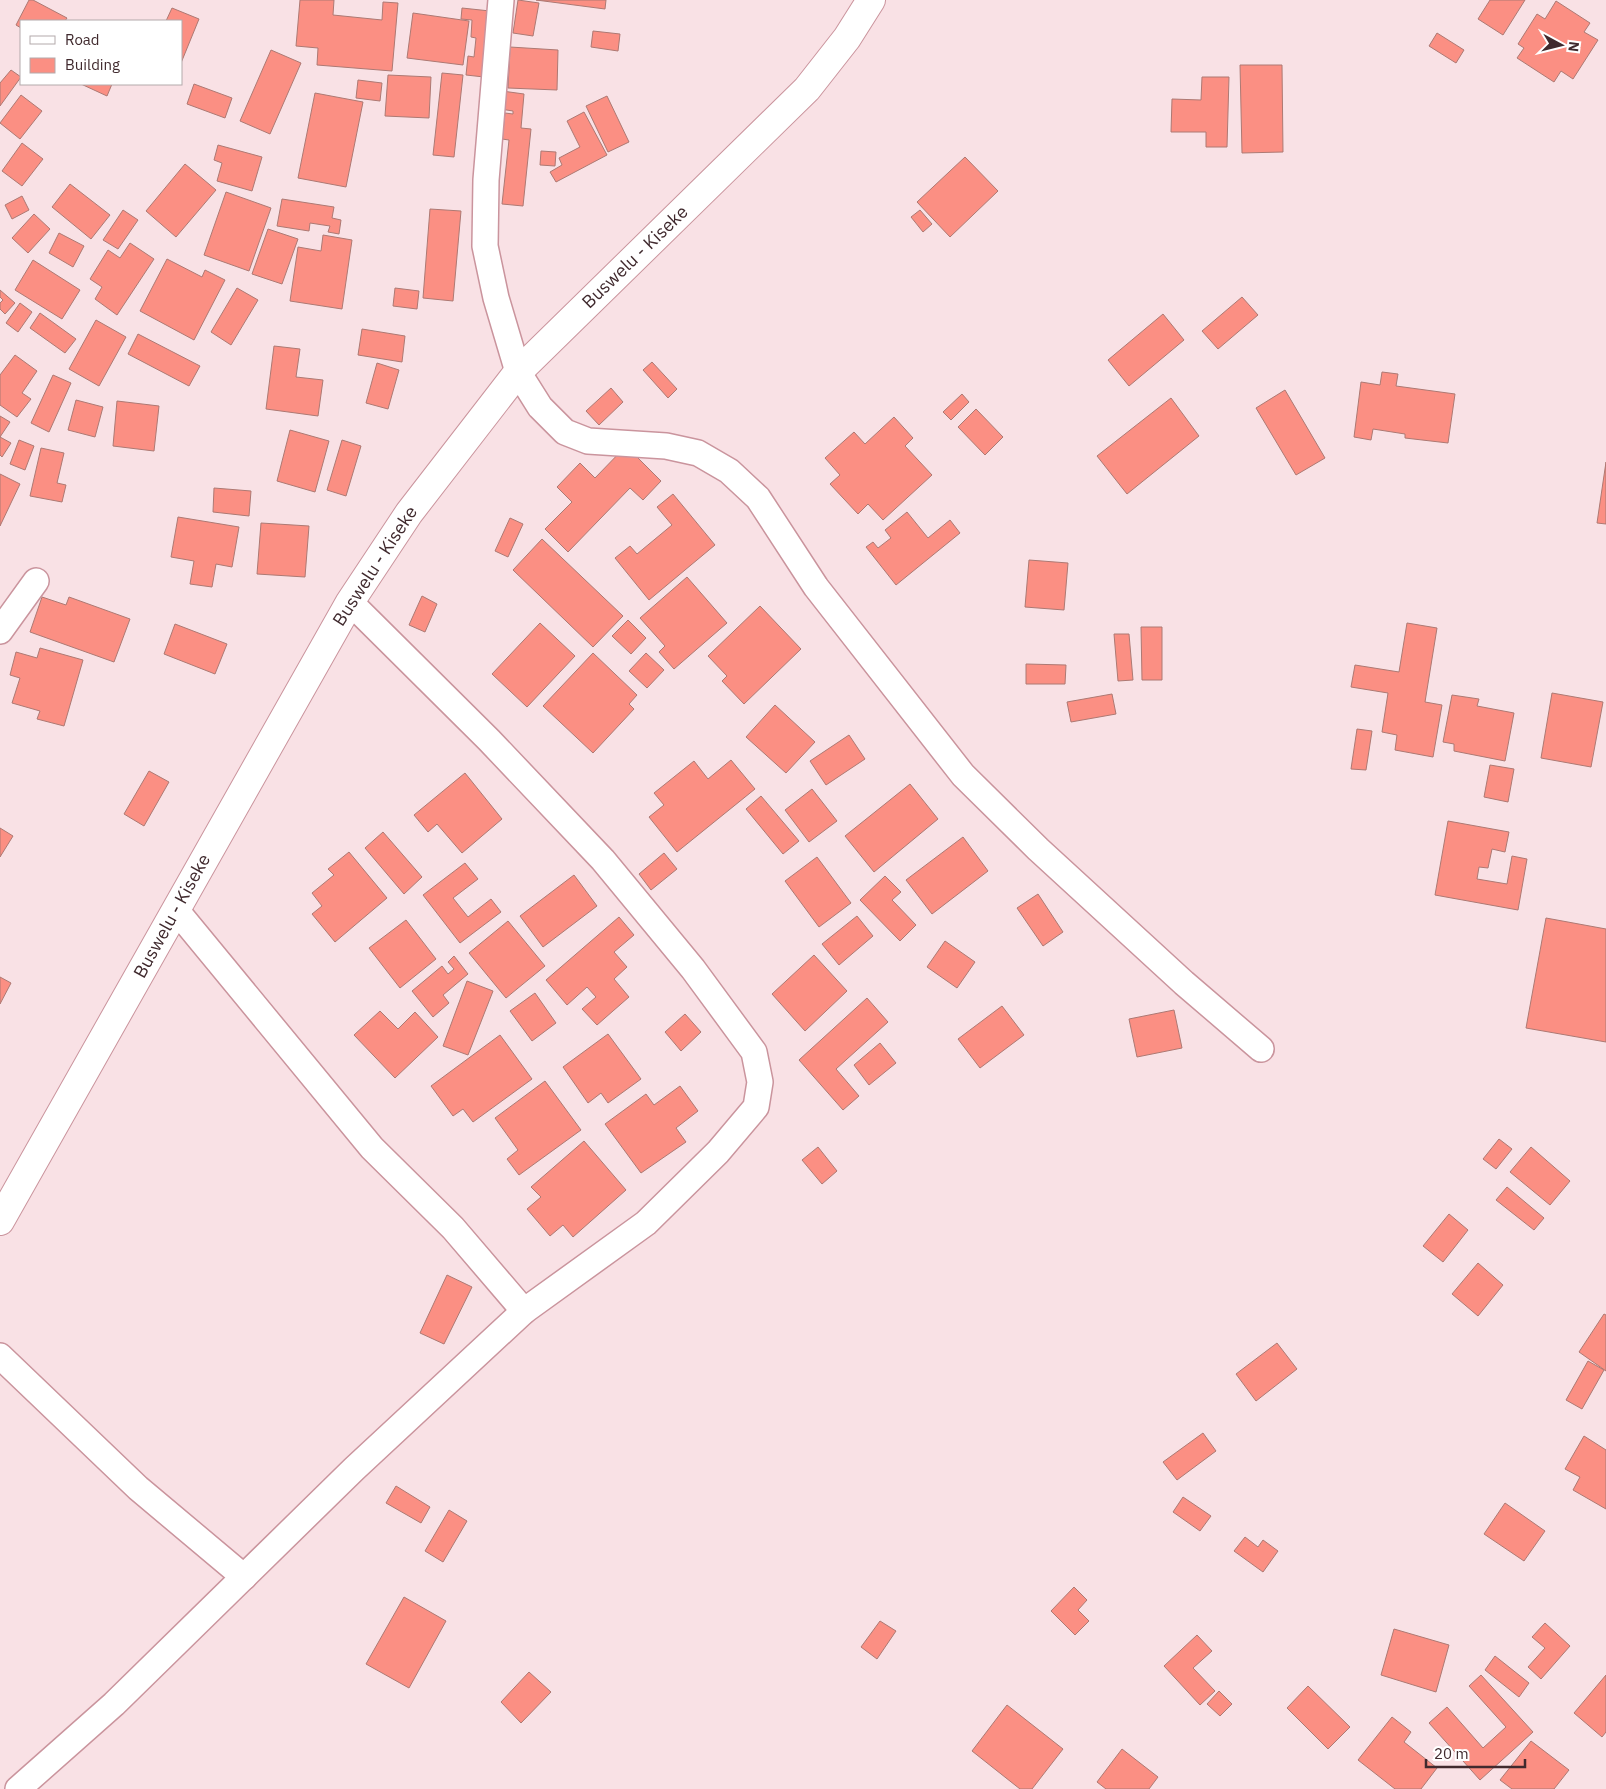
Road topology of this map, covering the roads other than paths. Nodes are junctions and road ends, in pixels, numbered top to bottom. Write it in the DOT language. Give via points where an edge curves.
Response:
graph roads {
  1 [pos="501,0"];
  2 [pos="871,0"];
  3 [pos="518,372"];
  4 [pos="36,581"];
  5 [pos="350,602"];
  6 [pos="0,632"];
  7 [pos="176,910"];
  8 [pos="1261,1049"];
  9 [pos="0,1221"];
  10 [pos="524,1311"];
  11 [pos="0,1356"];
  12 [pos="244,1577"];
  13 [pos="18,1789"];
  1 -- 3 [label="street" via="486,180 485,246 496,298"];
  2 -- 3 [label="main road, Buswelu - Kiseke" via="847,38 807,89"];
  3 -- 5 [label="main road, Buswelu - Kiseke" via="409,513"];
  3 -- 8 [label="street" via="540,407 565,432 588,441 666,446 698,453 729,471 758,498 816,587 962,775 1184,983"];
  4 -- 6 [label="street"];
  5 -- 7 [label="main road, Buswelu - Kiseke"];
  5 -- 10 [label="street" via="489,740 603,860 693,969 754,1052 760,1082 756,1107 718,1152 646,1224"];
  7 -- 9 [label="main road, Buswelu - Kiseke"];
  7 -- 10 [label="street" via="372,1148 453,1228"];
  10 -- 12 [label="street" via="354,1469"];
  11 -- 12 [label="street" via="138,1488"];
  12 -- 13 [label="street" via="114,1704"];
}
